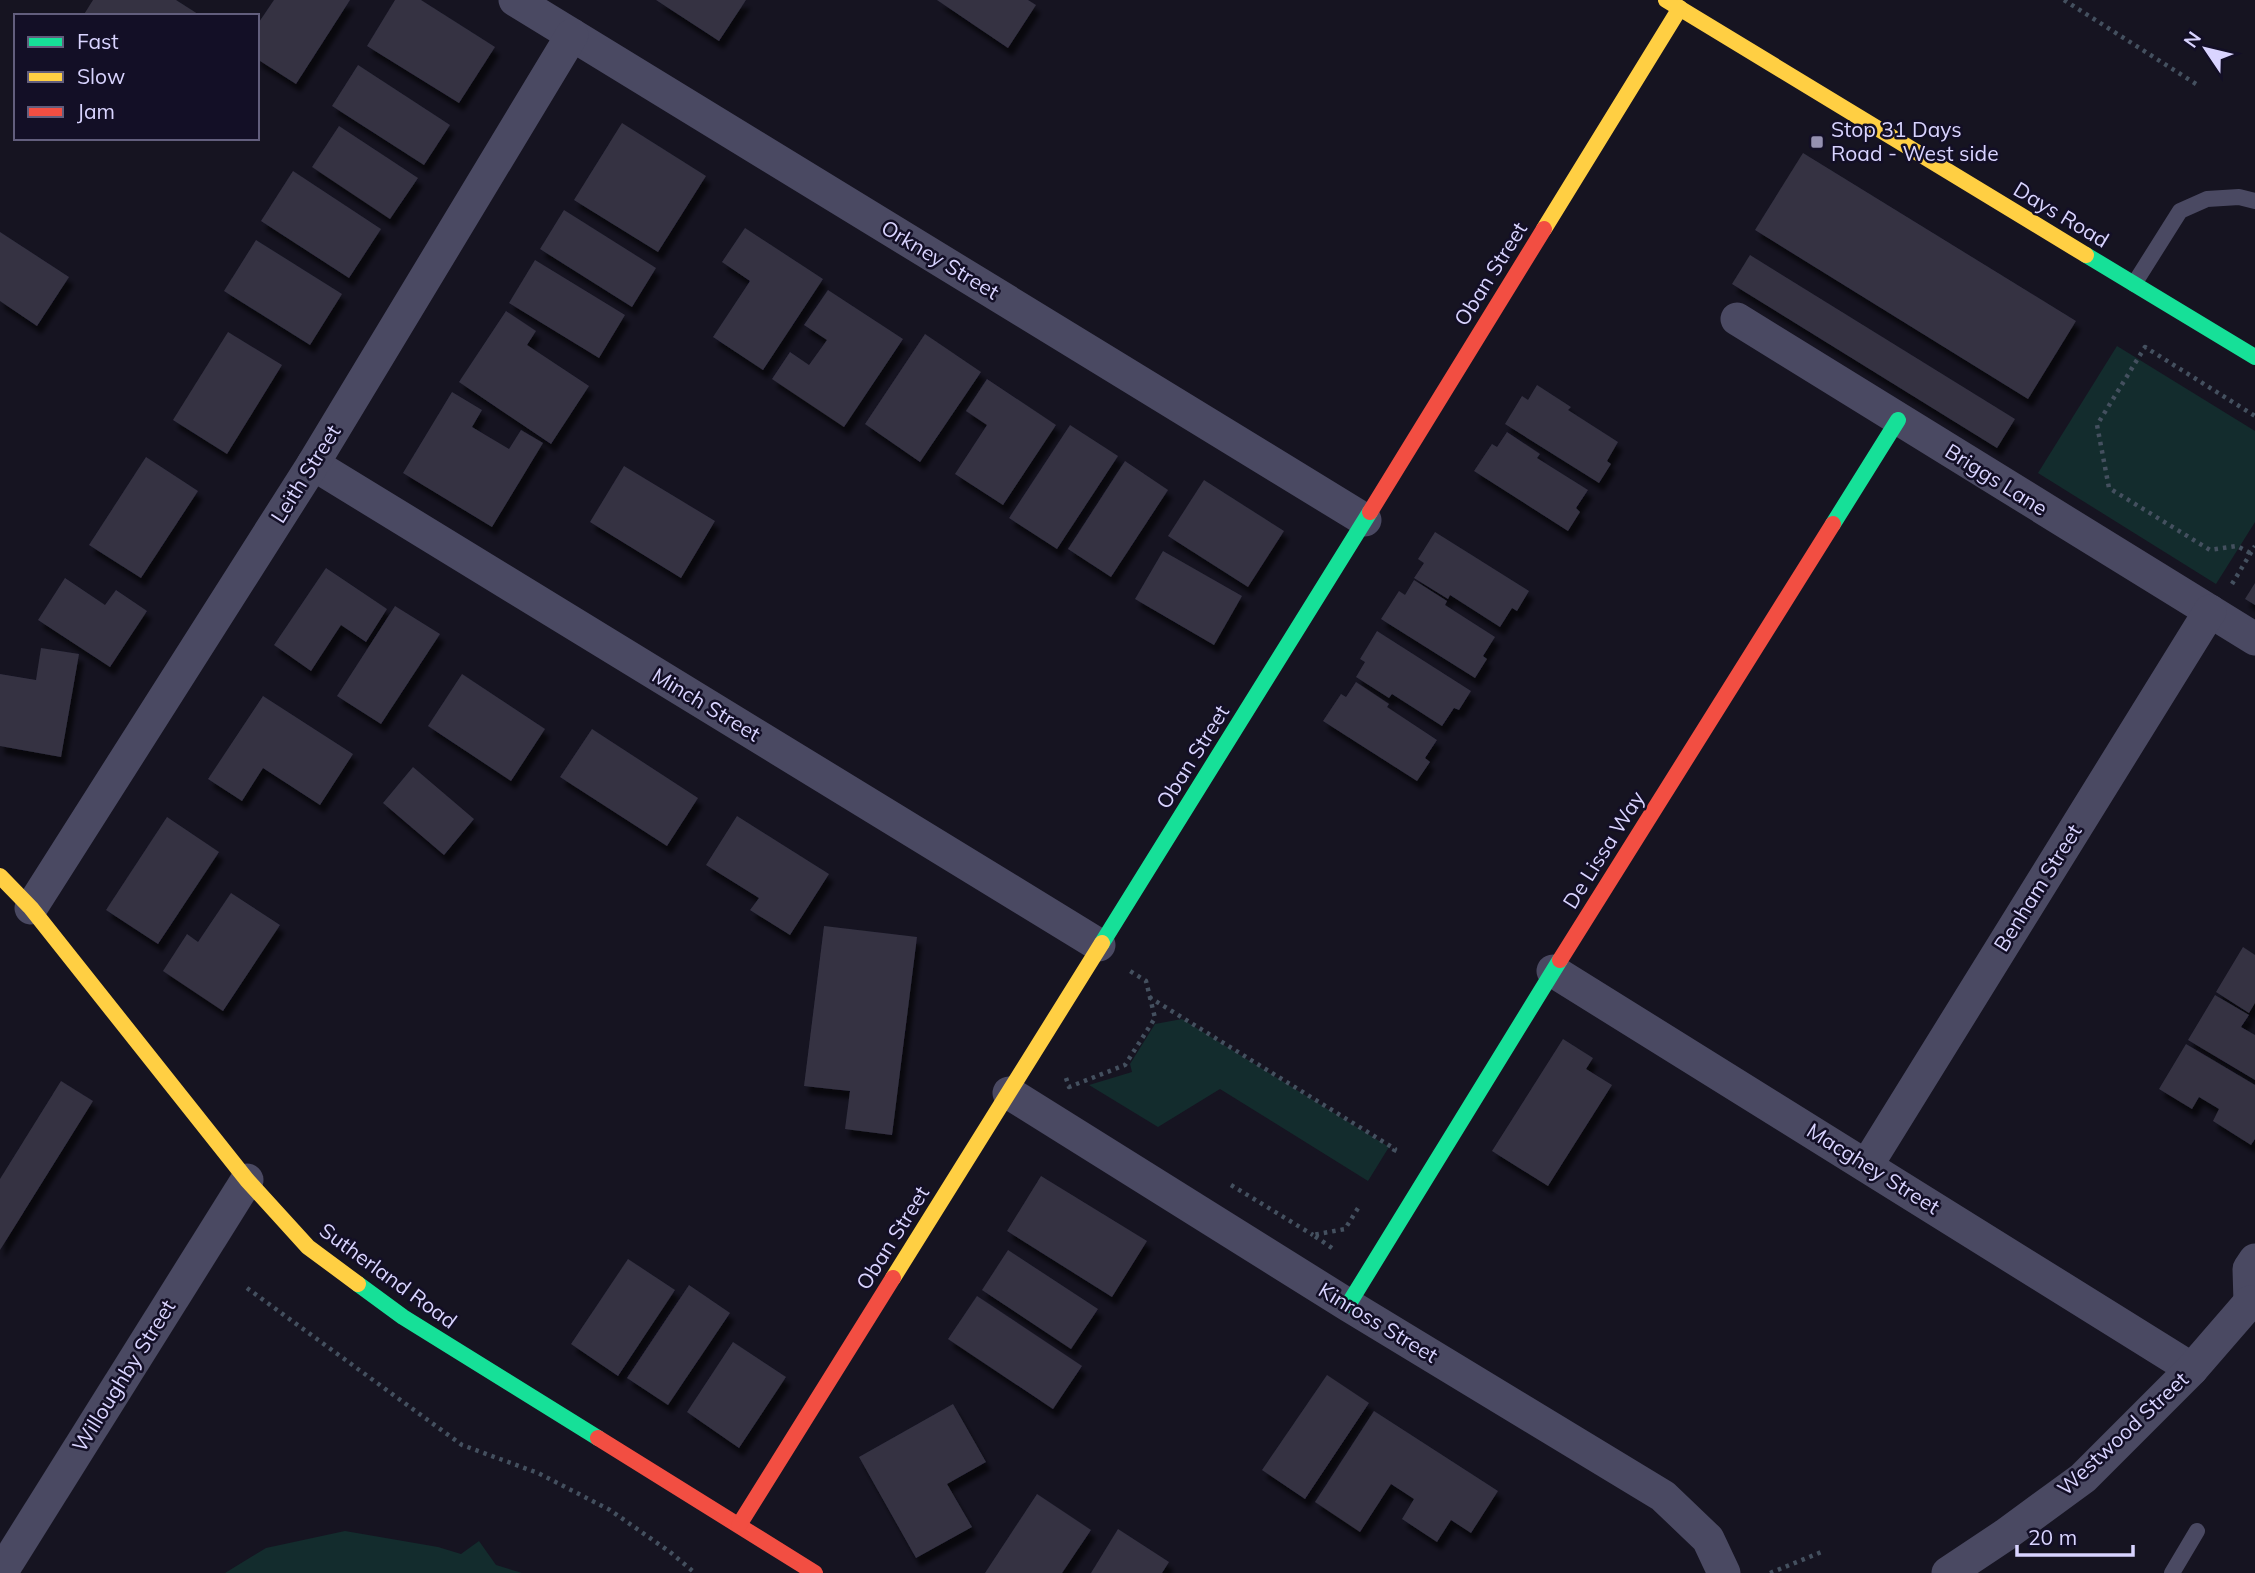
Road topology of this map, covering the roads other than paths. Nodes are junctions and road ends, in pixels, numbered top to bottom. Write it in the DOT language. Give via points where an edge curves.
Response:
graph roads {
  1 [pos="515,0"];
  2 [pos="1673,4"];
  3 [pos="572,35"];
  4 [pos="2255,201"];
  5 [pos="2134,284"];
  6 [pos="1737,319"];
  7 [pos="2255,357"];
  8 [pos="1898,420"];
  9 [pos="313,464"];
  10 [pos="1365,520"];
  11 [pos="2220,599"];
  12 [pos="2255,639"];
  13 [pos="0,876"];
  14 [pos="31,908"];
  15 [pos="1099,945"];
  16 [pos="1553,971"];
  17 [pos="1009,1093"];
  18 [pos="1867,1165"];
  19 [pos="247,1180"];
  20 [pos="2255,1260"];
  21 [pos="2253,1302"];
  22 [pos="1348,1305"];
  23 [pos="2192,1369"];
  24 [pos="739,1525"];
  25 [pos="2197,1531"];
  26 [pos="1,1573"];
  27 [pos="815,1573"];
  28 [pos="1724,1573"];
  29 [pos="1948,1573"];
  30 [pos="2172,1573"];
  1 -- 3 [label="street, Orkney Street"];
  2 -- 5 [label="street, Days Road"];
  2 -- 10 [label="street, Oban Street"];
  3 -- 9 [label="street, Leith Street"];
  3 -- 10 [label="street, Orkney Street"];
  4 -- 5 [label="lane" via="2239,197 2207,200 2180,211"];
  5 -- 7 [label="street, Days Road"];
  6 -- 8 [label="street, Briggs Lane"];
  8 -- 11 [label="street, Briggs Lane"];
  8 -- 16 [label="street, De Lissa Way"];
  9 -- 14 [label="street, Leith Street"];
  9 -- 15 [label="street, Minch Street"];
  10 -- 15 [label="street, Oban Street"];
  11 -- 12 [label="street, Briggs Lane"];
  11 -- 18 [label="street, Benham Street"];
  13 -- 14 [label="street, Sutherland Road"];
  14 -- 19 [label="street, Sutherland Road"];
  15 -- 17 [label="street, Oban Street"];
  16 -- 18 [label="street, Macghey Street"];
  16 -- 22 [label="street, De Lissa Way"];
  17 -- 22 [label="street, Kinross Street"];
  17 -- 24 [label="street, Oban Street"];
  18 -- 23 [label="street, Macghey Street"];
  19 -- 24 [label="street, Sutherland Road" via="308,1247 403,1317"];
  19 -- 26 [label="street, Willoughby Street"];
  20 -- 21 [label="street" via="2249,1269"];
  21 -- 23 [label="street, Westwood Street"];
  22 -- 28 [label="street, Kinross Street" via="1663,1496 1708,1539"];
  23 -- 29 [label="street, Westwood Street" via="2083,1478"];
  24 -- 27 [label="street, Sutherland Road"];
  25 -- 30 [label="lane"];
}
